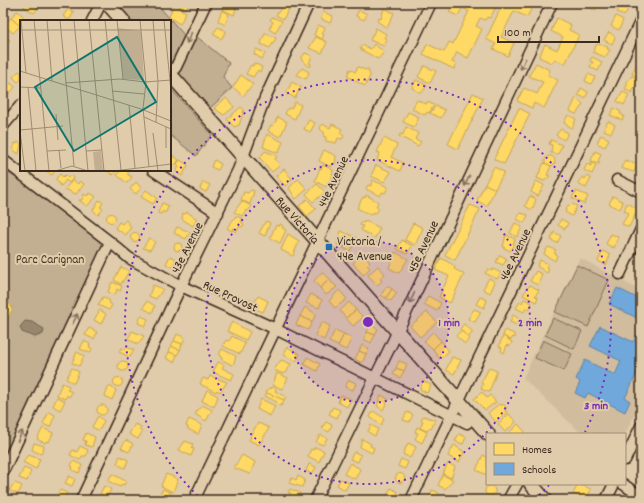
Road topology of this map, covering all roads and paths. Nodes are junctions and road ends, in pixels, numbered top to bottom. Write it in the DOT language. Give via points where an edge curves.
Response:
graph roads {
  1 [pos="102,3"];
  2 [pos="107,3"];
  3 [pos="206,3"];
  4 [pos="310,3"];
  5 [pos="431,3"];
  6 [pos="552,3"];
  7 [pos="93,20"];
  8 [pos="122,20"];
  9 [pos="641,20"];
  10 [pos="171,73"];
  11 [pos="171,75"];
  12 [pos="20,106"];
  13 [pos="3,126"];
  14 [pos="243,157"];
  15 [pos="3,160"];
  16 [pos="155,171"];
  17 [pos="618,180"];
  18 [pos="641,192"];
  19 [pos="218,213"];
  20 [pos="641,229"];
  21 [pos="110,242"];
  22 [pos="317,242"];
  23 [pos="620,274"];
  24 [pos="181,286"];
  25 [pos="275,329"];
  26 [pos="396,331"];
  27 [pos="375,378"];
  28 [pos="457,401"];
  29 [pos="452,416"];
  30 [pos="467,423"];
  31 [pos="641,426"];
  32 [pos="487,433"];
  33 [pos="486,439"];
  34 [pos="626,458"];
  35 [pos="3,472"];
  36 [pos="517,485"];
  37 [pos="531,485"];
  38 [pos="614,485"];
  39 [pos="624,485"];
  40 [pos="641,497"];
  41 [pos="81,500"];
  42 [pos="194,500"];
  43 [pos="315,500"];
  44 [pos="411,500"];
  45 [pos="508,500"];
  46 [pos="545,500"];
  47 [pos="606,500"];
  1 -- 7 [label="street"];
  2 -- 8 [label="main road"];
  3 -- 10 [label="street, one-way"];
  4 -- 14 [label="street, 43e Avenue" via="265,98"];
  5 -- 22 [label="street, 44e Avenue"];
  6 -- 26 [label="street, 45e Avenue, one-way"];
  9 -- 28 [label="street, 46e Avenue"];
  11 -- 14 [label="main road, Rue Victoria"];
  12 -- 13 [label="street"];
  14 -- 19 [label="street, 43e Avenue"];
  14 -- 22 [label="main road, Rue Victoria"];
  15 -- 21 [label="street, Rue Provost"];
  16 -- 19 [label="street"];
  17 -- 18 [label="street"];
  19 -- 24 [label="street, 43e Avenue"];
  20 -- 23 [label="street"];
  21 -- 24 [label="street, Rue Provost" via="129,258"];
  35 -- 21 [label="street, one-way"];
  22 -- 25 [label="street, 44e Avenue"];
  22 -- 26 [label="main road, Rue Victoria"];
  24 -- 25 [label="street, Rue Provost"];
  24 -- 41 [label="street, 43e Avenue"];
  25 -- 27 [label="street, Rue Provost"];
  25 -- 42 [label="street, 44e Avenue"];
  26 -- 27 [label="street, 45e Avenue"];
  26 -- 28 [label="main road, Rue Victoria"];
  27 -- 29 [label="street, Rue Provost"];
  27 -- 43 [label="street, 45e Avenue"];
  28 -- 29 [label="street, 46e Avenue"];
  28 -- 30 [label="main road, Rue Victoria"];
  28 -- 32 [label="main road, Rue Victoria" via="465,406"];
  29 -- 30 [label="street, Rue Provost"];
  29 -- 44 [label="street, 46e Avenue"];
  30 -- 33 [label="main road, Rue Victoria"];
  31 -- 34 [label="street"];
  36 -- 45 [label="street"];
  37 -- 46 [label="main road"];
  38 -- 47 [label="street"];
  39 -- 40 [label="street"];
}
